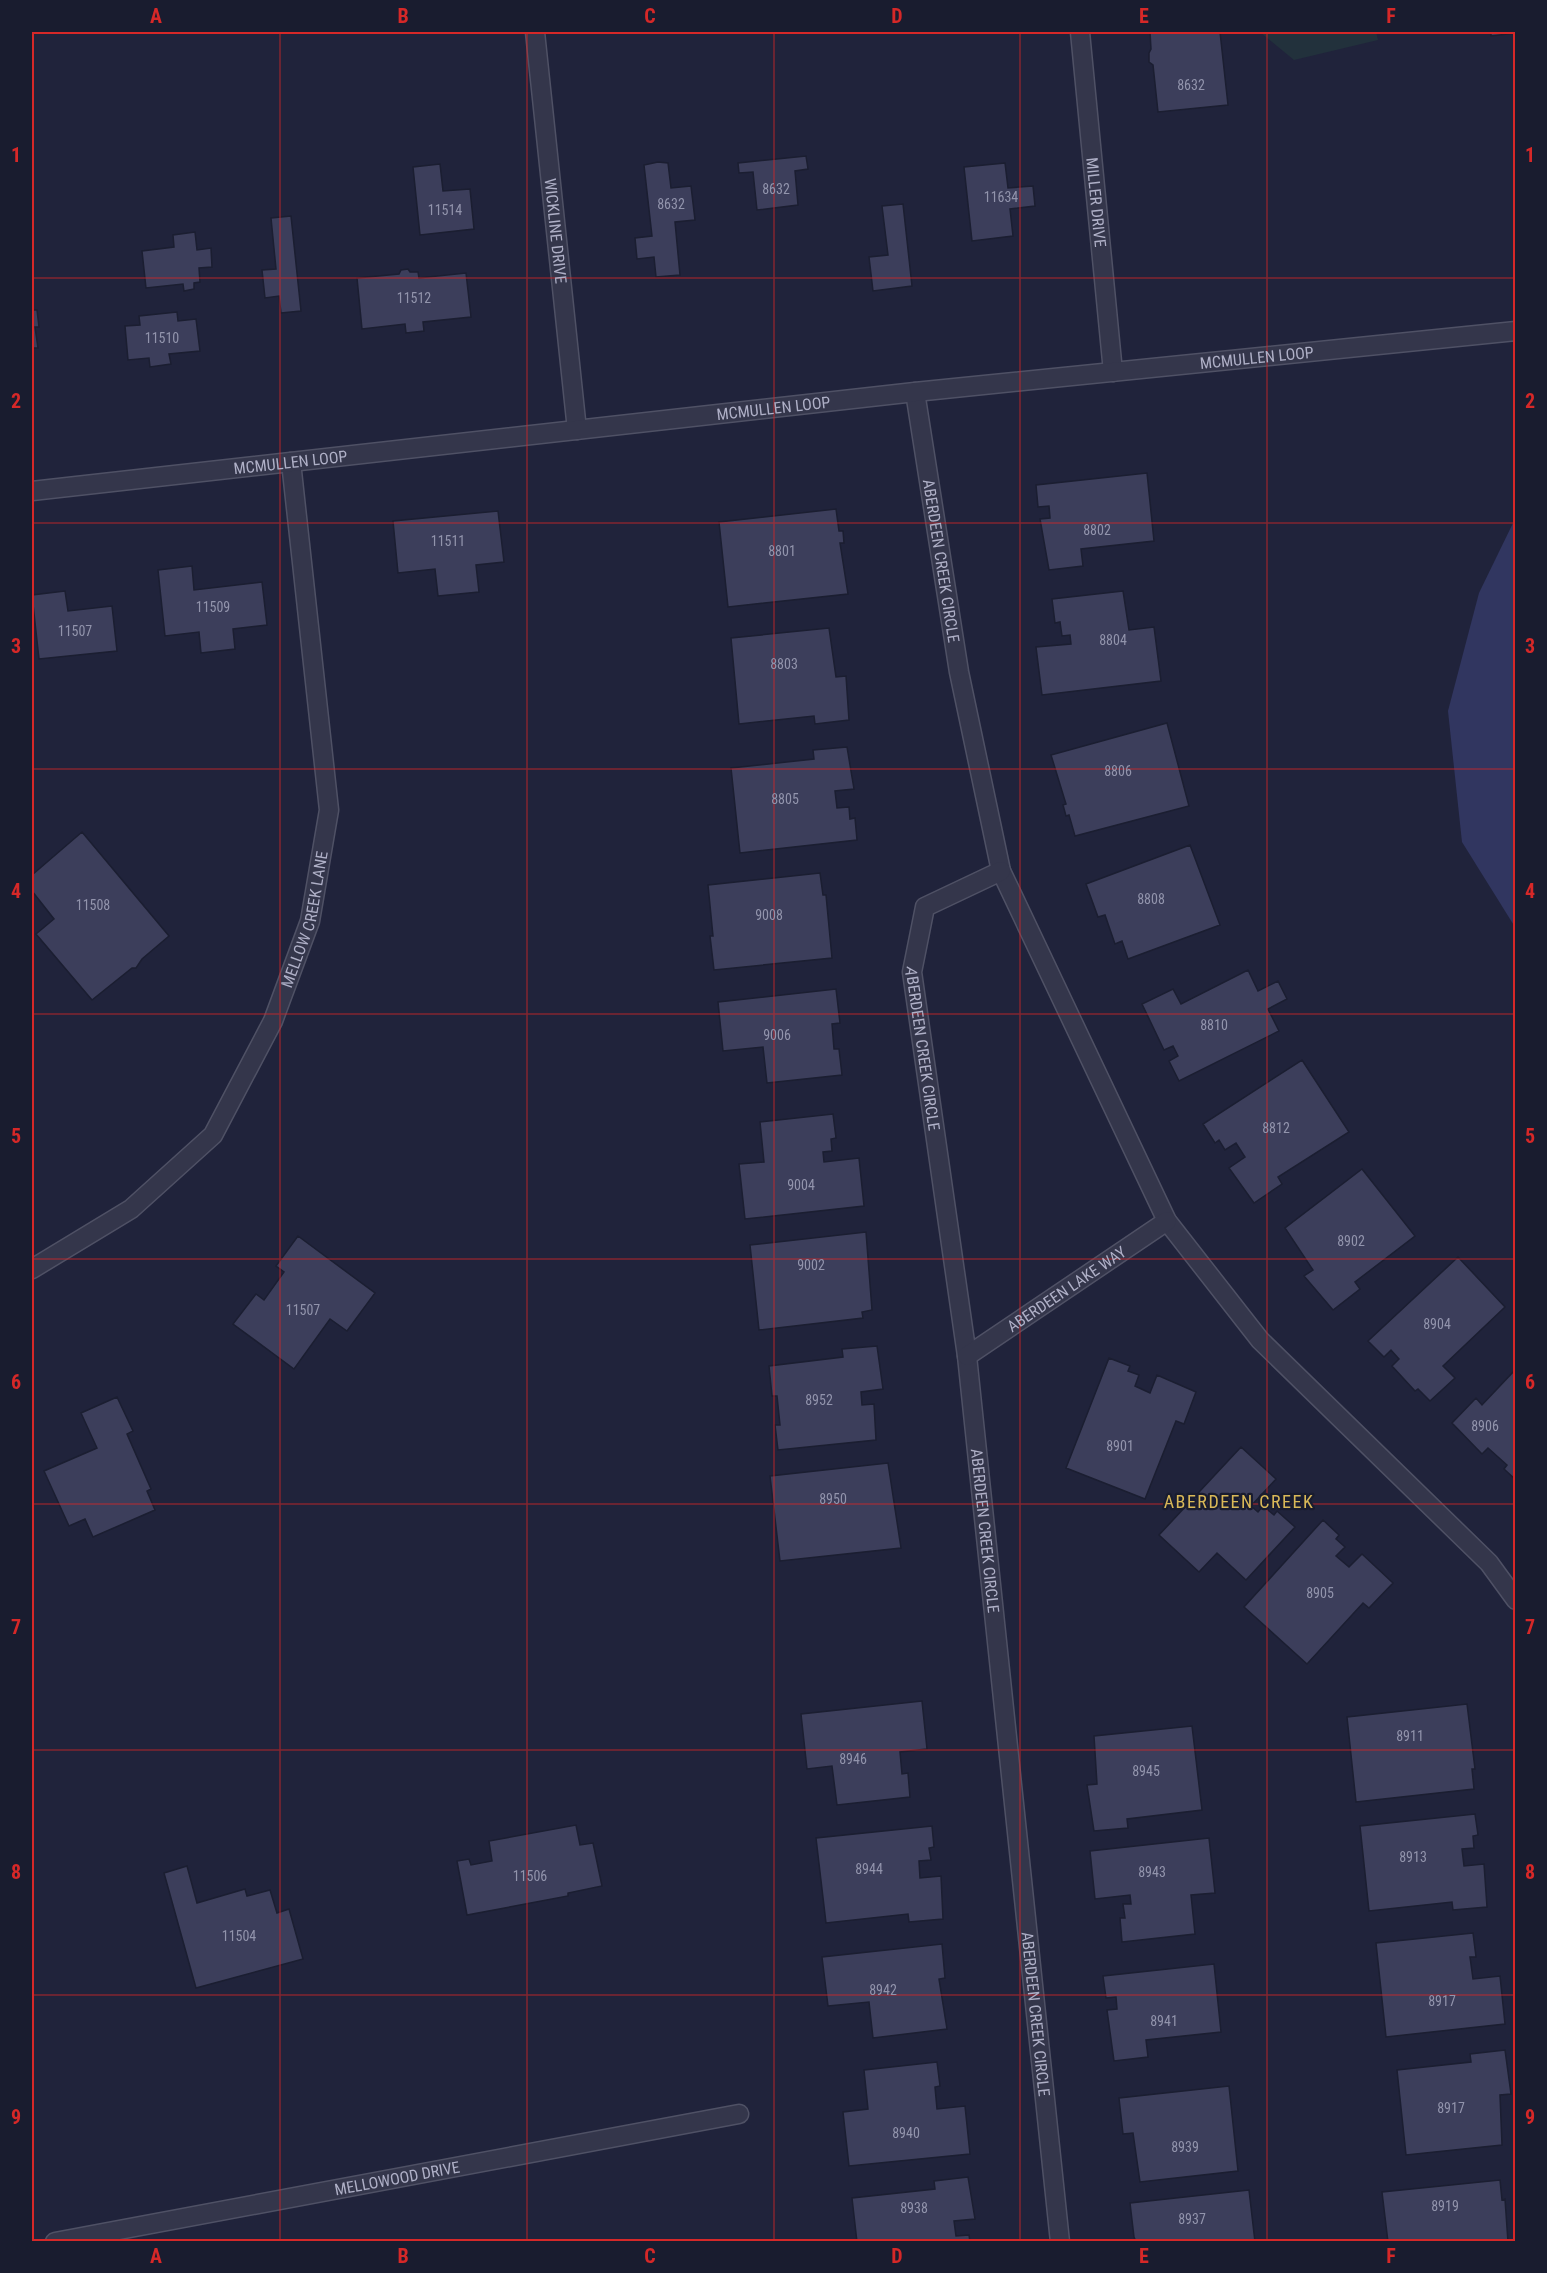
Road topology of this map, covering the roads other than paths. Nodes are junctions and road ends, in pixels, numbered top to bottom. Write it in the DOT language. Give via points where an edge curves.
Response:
graph roads {
  1 [pos="535,32"];
  2 [pos="1080,32"];
  3 [pos="1515,331"];
  4 [pos="1113,372"];
  5 [pos="915,392"];
  6 [pos="577,430"];
  7 [pos="291,462"];
  8 [pos="32,490"];
  9 [pos="1001,871"];
  10 [pos="1167,1221"];
  11 [pos="32,1269"];
  12 [pos="967,1356"];
  13 [pos="1515,1600"];
  14 [pos="740,2114"];
  15 [pos="55,2241"];
  16 [pos="1060,2241"];
  1 -- 6 [label="street, WICKLINE DRIVE"];
  2 -- 4 [label="street, MILLER DRIVE"];
  3 -- 4 [label="street, MCMULLEN LOOP"];
  4 -- 5 [label="street, MCMULLEN LOOP"];
  5 -- 6 [label="street, MCMULLEN LOOP"];
  5 -- 9 [label="street, ABERDEEN CREEK CIRCLE" via="959,672"];
  6 -- 7 [label="street, MCMULLEN LOOP"];
  7 -- 8 [label="street, MCMULLEN LOOP"];
  7 -- 11 [label="street, MELLOW CREEK LANE" via="329,810 310,921 273,1022 213,1135 131,1209"];
  9 -- 10 [label="street, ABERDEEN CREEK CIRCLE"];
  9 -- 12 [label="street, ABERDEEN CREEK CIRCLE" via="926,907 912,972"];
  10 -- 12 [label="street, ABERDEEN LAKE WAY"];
  10 -- 13 [label="street, ABERDEEN CREEK CIRCLE" via="1260,1340 1490,1563"];
  12 -- 16 [label="street, ABERDEEN CREEK CIRCLE"];
  14 -- 15 [label="street, MELLOWOOD DRIVE"];
}
